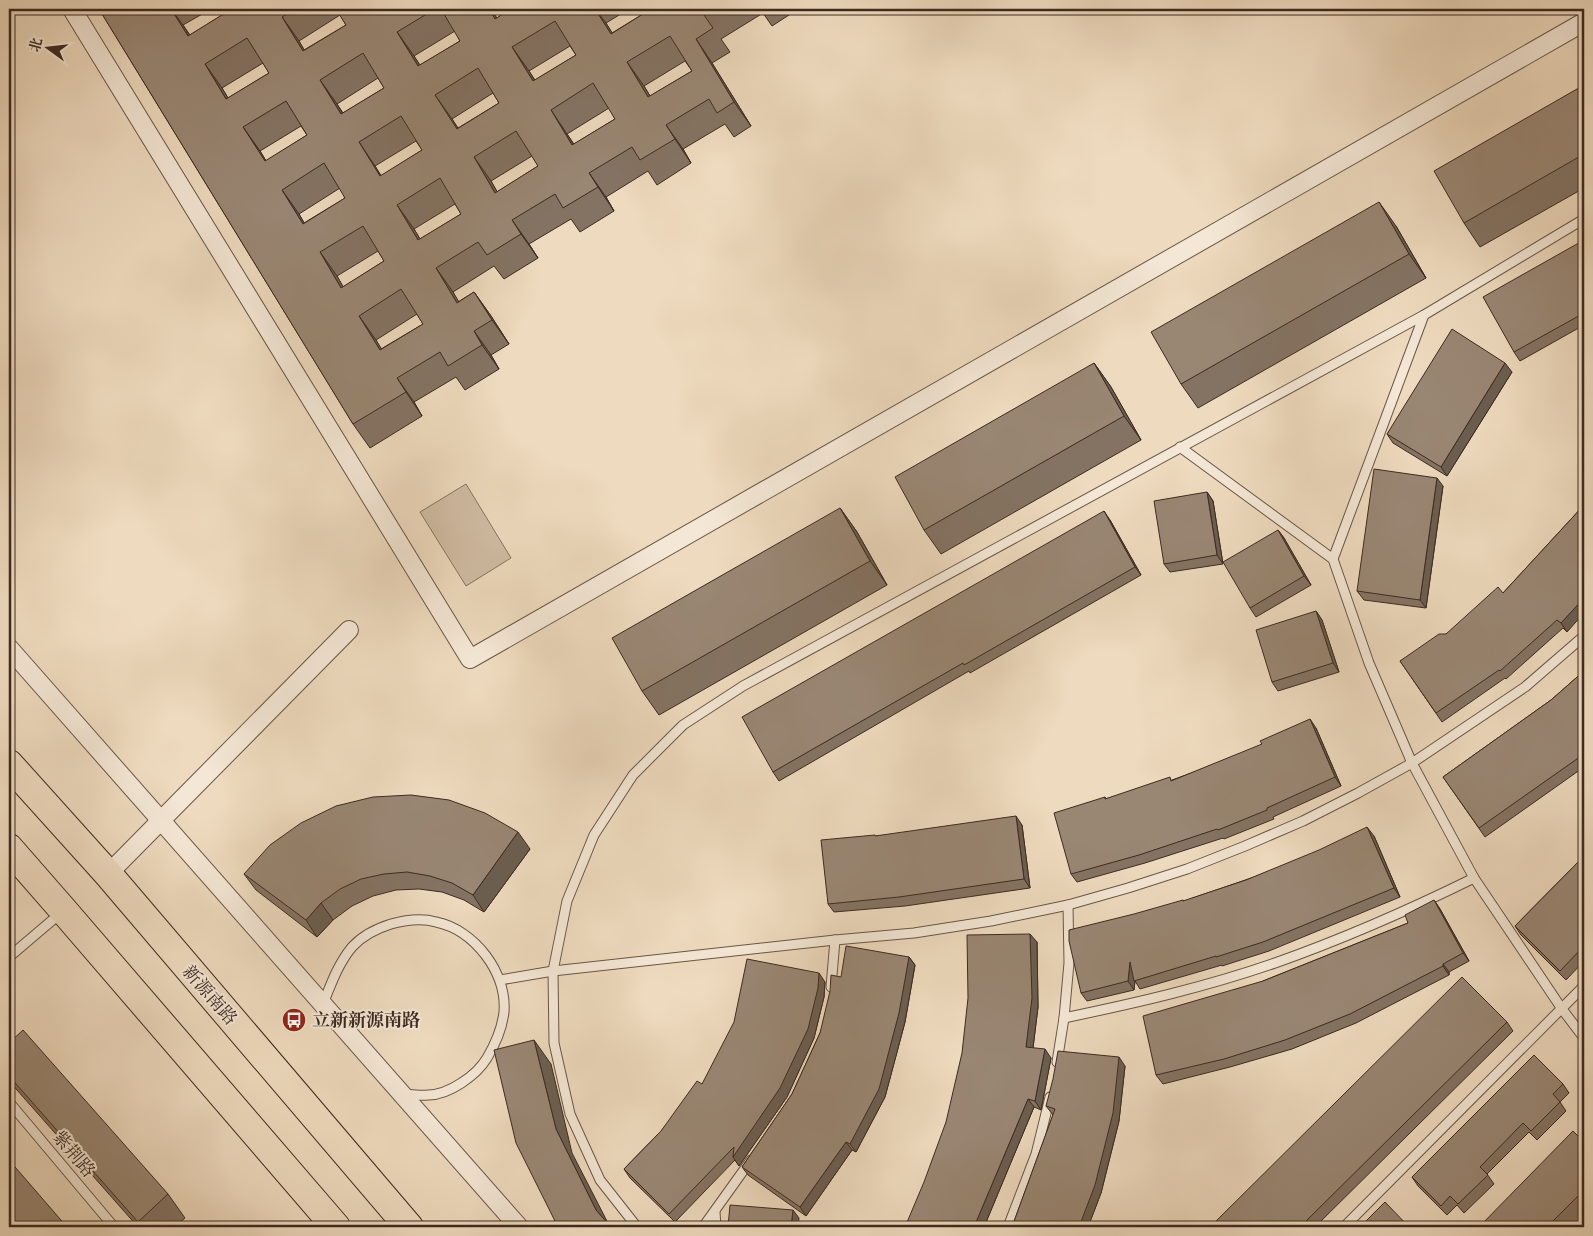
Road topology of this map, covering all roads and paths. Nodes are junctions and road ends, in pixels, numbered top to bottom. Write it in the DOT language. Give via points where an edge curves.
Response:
graph roads {
  1 [pos="72,9"];
  2 [pos="1584,22"];
  3 [pos="1584,219"];
  4 [pos="1424,315"];
  5 [pos="1180,447"];
  6 [pos="1333,559"];
  7 [pos="349,630"];
  8 [pos="1584,636"];
  9 [pos="9,648"];
  10 [pos="1412,763"];
  11 [pos="9,764"];
  12 [pos="162,821"];
  13 [pos="9,848"];
  14 [pos="108,874"];
  15 [pos="1474,878"];
  16 [pos="1068,905"];
  17 [pos="64,911"];
  18 [pos="835,940"];
  19 [pos="9,957"];
  20 [pos="554,971"];
  21 [pos="500,980"];
  22 [pos="1584,986"];
  23 [pos="830,998"];
  24 [pos="323,1004"];
  25 [pos="1562,1009"];
  26 [pos="1064,1018"];
  27 [pos="1584,1038"];
  28 [pos="1056,1067"];
  29 [pos="1053,1086"];
  30 [pos="402,1094"];
  31 [pos="9,1102"];
  32 [pos="758,1150"];
  33 [pos="715,1212"];
  34 [pos="114,1227"];
  35 [pos="336,1227"];
  36 [pos="409,1227"];
  37 [pos="519,1227"];
  38 [pos="637,1227"];
  39 [pos="704,1227"];
  40 [pos="716,1227"];
  41 [pos="1008,1227"];
  42 [pos="1344,1227"];
  1 -- 2 [label="street" via="470,659"];
  3 -- 4 [label="lane"];
  4 -- 5 [label="lane"];
  4 -- 6 [label="lane"];
  5 -- 6 [label="lane"];
  5 -- 20 [label="lane" via="743,686 683,725 633,775 594,835 567,900"];
  6 -- 10 [label="lane" via="1369,663"];
  7 -- 12 [label="street"];
  8 -- 10 [label="lane" via="1524,687"];
  9 -- 12 [label="street"];
  10 -- 15 [label="lane"];
  10 -- 16 [label="lane" via="1334,805 1245,846 1179,872"];
  11 -- 14 [label="main road, 新源南路"];
  12 -- 14 [label="street"];
  12 -- 24 [label="street"];
  13 -- 17 [label="main road"];
  14 -- 36 [label="main road, 新源南路"];
  15 -- 25 [label="lane"];
  15 -- 26 [label="lane" via="1341,939 1273,964 1144,1001"];
  16 -- 18 [label="lane" via="914,933"];
  16 -- 26 [label="lane" via="1069,963"];
  17 -- 19 [label="lane"];
  17 -- 35 [label="main road"];
  18 -- 20 [label="lane"];
  18 -- 23 [label="lane"];
  20 -- 21 [label="lane"];
  20 -- 38 [label="lane" via="554,1043 570,1114 600,1180"];
  21 -- 24 [label="lane" via="486,954 464,934 437,922 407,920 378,928 354,945 336,970"];
  21 -- 30 [label="lane" via="504,1011 498,1040 482,1066 459,1086 430,1096"];
  22 -- 25 [label="lane"];
  24 -- 30 [label="street"];
  25 -- 27 [label="lane"];
  25 -- 42 [label="lane"];
  26 -- 28 [label="lane"];
  29 -- 41 [label="lane" via="1036,1154"];
  30 -- 37 [label="street"];
  31 -- 34 [label="lane, 紫荆路"];
  32 -- 33 [label="lane"];
  33 -- 39 [label="lane"];
  33 -- 40 [label="lane"];
}
